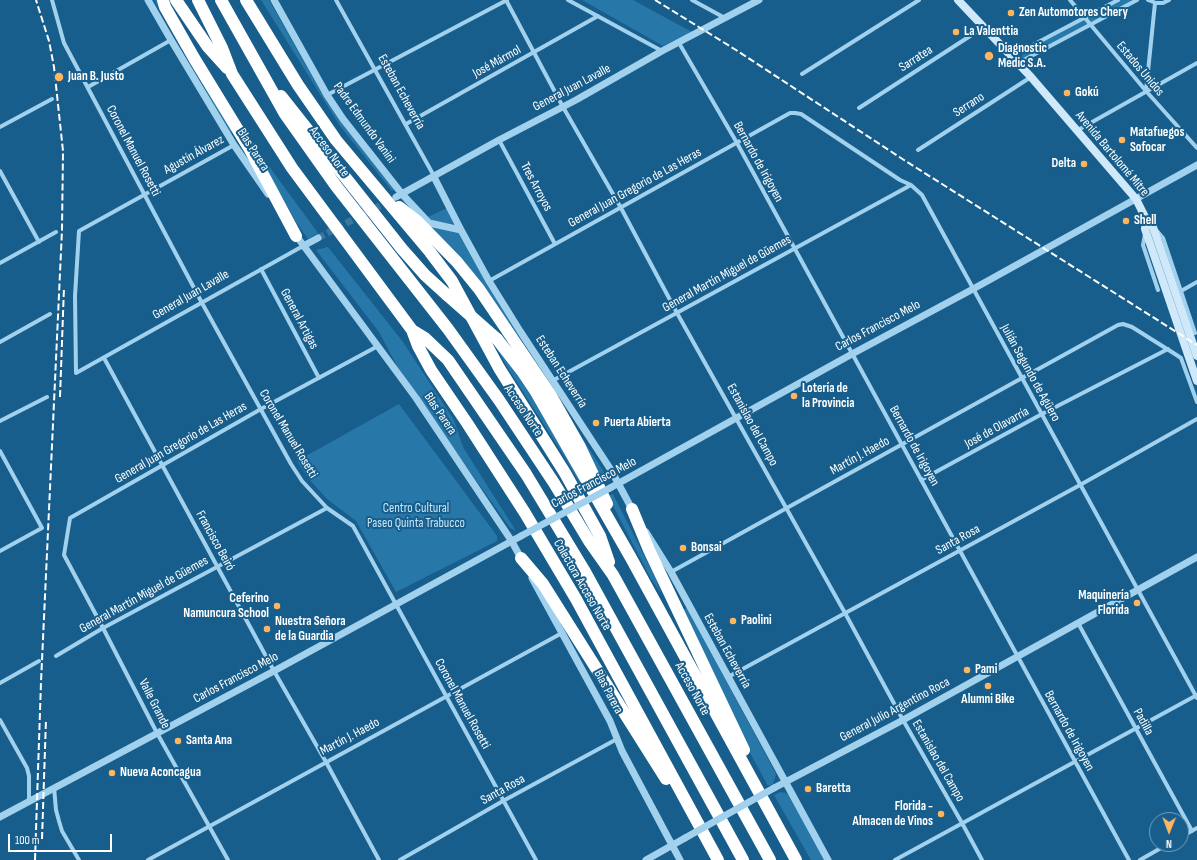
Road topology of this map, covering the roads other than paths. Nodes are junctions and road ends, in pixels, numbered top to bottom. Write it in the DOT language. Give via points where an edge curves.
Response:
graph roads {
  1 [pos="52,0"];
  2 [pos="148,0"];
  3 [pos="163,0"];
  4 [pos="176,0"];
  5 [pos="198,0"];
  6 [pos="221,0"];
  7 [pos="246,0"];
  8 [pos="274,0"];
  9 [pos="336,0"];
  10 [pos="507,0"];
  11 [pos="568,0"];
  12 [pos="692,0"];
  13 [pos="759,0"];
  14 [pos="919,0"];
  15 [pos="958,0"];
  16 [pos="1070,0"];
  17 [pos="1118,0"];
  18 [pos="1137,0"];
  19 [pos="1148,0"];
  20 [pos="1169,0"];
  21 [pos="1155,2"];
  22 [pos="598,16"];
  23 [pos="725,18"];
  24 [pos="1084,18"];
  25 [pos="1089,24"];
  26 [pos="984,27"];
  27 [pos="171,40"];
  28 [pos="680,43"];
  29 [pos="662,52"];
  30 [pos="534,53"];
  31 [pos="1015,59"];
  32 [pos="1197,63"];
  33 [pos="260,68"];
  34 [pos="375,70"];
  35 [pos="232,74"];
  36 [pos="802,74"];
  37 [pos="1031,77"];
  38 [pos="88,87"];
  39 [pos="1146,91"];
  40 [pos="327,95"];
  41 [pos="52,99"];
  42 [pos="563,107"];
  43 [pos="859,108"];
  44 [pos="790,113"];
  45 [pos="406,124"];
  46 [pos="0,127"];
  47 [pos="1078,130"];
  48 [pos="499,140"];
  49 [pos="736,143"];
  50 [pos="234,145"];
  51 [pos="1197,148"];
  52 [pos="918,150"];
  53 [pos="1197,165"];
  54 [pos="0,171"];
  55 [pos="434,177"];
  56 [pos="911,185"];
  57 [pos="375,186"];
  58 [pos="144,194"];
  59 [pos="399,195"];
  60 [pos="1136,199"];
  61 [pos="621,208"];
  62 [pos="1149,228"];
  63 [pos="461,230"];
  64 [pos="56,232"];
  65 [pos="318,238"];
  66 [pos="300,241"];
  67 [pos="39,242"];
  68 [pos="555,244"];
  69 [pos="794,248"];
  70 [pos="0,263"];
  71 [pos="261,269"];
  72 [pos="490,281"];
  73 [pos="1197,282"];
  74 [pos="973,289"];
  75 [pos="1158,290"];
  76 [pos="1181,291"];
  77 [pos="202,303"];
  78 [pos="677,313"];
  79 [pos="50,314"];
  80 [pos="412,330"];
  81 [pos="1195,333"];
  82 [pos="0,342"];
  83 [pos="378,346"];
  84 [pos="1168,349"];
  85 [pos="852,354"];
  86 [pos="1197,356"];
  87 [pos="104,358"];
  88 [pos="76,373"];
  89 [pos="319,378"];
  90 [pos="1022,378"];
  91 [pos="552,380"];
  92 [pos="1197,381"];
  93 [pos="47,397"];
  94 [pos="1197,402"];
  95 [pos="261,409"];
  96 [pos="1042,414"];
  97 [pos="737,418"];
  98 [pos="1197,419"];
  99 [pos="0,420"];
  100 [pos="901,445"];
  101 [pos="0,451"];
  102 [pos="161,465"];
  103 [pos="921,480"];
  104 [pos="618,484"];
  105 [pos="1080,484"];
  106 [pos="327,508"];
  107 [pos="787,508"];
  108 [pos="632,509"];
  109 [pos="511,540"];
  110 [pos="0,551"];
  111 [pos="959,551"];
  112 [pos="64,555"];
  113 [pos="1197,557"];
  114 [pos="521,558"];
  115 [pos="630,558"];
  116 [pos="217,566"];
  117 [pos="671,572"];
  118 [pos="613,575"];
  119 [pos="1138,590"];
  120 [pos="395,604"];
  121 [pos="845,613"];
  122 [pos="1078,623"];
  123 [pos="103,628"];
  124 [pos="562,633"];
  125 [pos="56,656"];
  126 [pos="1017,657"];
  127 [pos="38,661"];
  128 [pos="274,671"];
  129 [pos="728,677"];
  130 [pos="0,683"];
  131 [pos="1196,696"];
  132 [pos="446,697"];
  133 [pos="0,720"];
  134 [pos="903,720"];
  135 [pos="1135,728"];
  136 [pos="157,733"];
  137 [pos="617,739"];
  138 [pos="326,762"];
  139 [pos="1075,762"];
  140 [pos="785,782"];
  141 [pos="54,787"];
  142 [pos="763,800"];
  143 [pos="29,801"];
  144 [pos="503,801"];
  145 [pos="693,813"];
  146 [pos="0,817"];
  147 [pos="962,823"];
  148 [pos="210,826"];
  149 [pos="1197,828"];
  150 [pos="1192,831"];
  151 [pos="1189,833"];
  152 [pos="705,835"];
  153 [pos="672,846"];
  154 [pos="1154,852"];
  155 [pos="79,860"];
  156 [pos="148,860"];
  157 [pos="228,860"];
  158 [pos="379,860"];
  159 [pos="400,860"];
  160 [pos="536,860"];
  161 [pos="646,860"];
  162 [pos="680,860"];
  163 [pos="712,860"];
  164 [pos="718,860"];
  165 [pos="743,860"];
  166 [pos="770,860"];
  167 [pos="796,860"];
  168 [pos="804,860"];
  169 [pos="828,860"];
  170 [pos="895,860"];
  171 [pos="982,860"];
  172 [pos="1129,860"];
  173 [pos="1140,860"];
  1 -- 38 [label="street, Coronel Manuel Rosetti" via="64,43"];
  2 -- 27 [label="street, Blas Parera"];
  3 -- 66 [label="highway"];
  4 -- 35 [label="highway" via="208,47"];
  5 -- 35 [label="highway"];
  6 -- 33 [label="highway, Acceso Norte"];
  7 -- 57 [label="highway" via="313,108"];
  8 -- 40 [label="street, Padre Edmundo Vanini"];
  9 -- 34 [label="street, Esteban Echeverría"];
  10 -- 30 [label="street, Estanislao del Campo"];
  10 -- 34 [label="street"];
  11 -- 22 [label="street"];
  12 -- 23 [label="street"];
  13 -- 23 [label="street, General Juan Lavalle"];
  14 -- 36 [label="street"];
  15 -- 26 [label="main road, Avenida Bartolomé Mitre"];
  16 -- 24 [label="street, Estados Unidos"];
  17 -- 24 [label="street"];
  18 -- 25 [label="street"];
  19 -- 21 [label="street"];
  20 -- 21 [label="street" via="1163,3"];
  21 -- 39 [label="street"];
  22 -- 29 [label="street"];
  22 -- 30 [label="street, José Mármol"];
  23 -- 28 [label="street, General Juan Lavalle"];
  24 -- 25 [label="street, Estados Unidos"];
  24 -- 31 [label="street"];
  25 -- 31 [label="street"];
  25 -- 39 [label="street, Estados Unidos"];
  26 -- 31 [label="main road, Avenida Bartolomé Mitre"];
  26 -- 43 [label="street, Sarratea"];
  27 -- 38 [label="street"];
  27 -- 50 [label="street, Blas Parera"];
  28 -- 29 [label="street, General Juan Lavalle"];
  28 -- 49 [label="street, Bernardo de Irigoyen"];
  29 -- 42 [label="street, General Juan Lavalle"];
  30 -- 42 [label="street, Estanislao del Campo"];
  30 -- 45 [label="street, José Mármol"];
  31 -- 37 [label="main road, Avenida Bartolomé Mitre"];
  32 -- 39 [label="street"];
  33 -- 115 [label="highway, bridge" via="402,249 425,275 497,339 522,371"];
  33 -- 118 [label="highway, Acceso Norte" via="284,114 499,400"];
  34 -- 40 [label="street"];
  34 -- 45 [label="street, Esteban Echeverría"];
  35 -- 80 [label="highway" via="292,168"];
  37 -- 47 [label="main road, Avenida Bartolomé Mitre"];
  37 -- 52 [label="street, Serrano"];
  38 -- 58 [label="street, Coronel Manuel Rosetti"];
  39 -- 47 [label="street"];
  39 -- 51 [label="street, Estados Unidos"];
  40 -- 59 [label="street, Padre Edmundo Vanini"];
  41 -- 46 [label="street"];
  42 -- 48 [label="street, General Juan Lavalle"];
  42 -- 61 [label="street, Estanislao del Campo"];
  44 -- 49 [label="street, General Juan Gregorio de Las Heras"];
  44 -- 56 [label="street, Julián Segundo de Agüero" via="801,114"];
  45 -- 55 [label="street, Esteban Echeverría"];
  47 -- 60 [label="main road, Avenida Bartolomé Mitre"];
  48 -- 55 [label="street, General Juan Lavalle"];
  48 -- 68 [label="street, Tres Arroyos"];
  49 -- 61 [label="street, General Juan Gregorio de Las Heras"];
  49 -- 69 [label="street, Bernardo de Irigoyen"];
  50 -- 58 [label="street, Agustín Álvarez"];
  50 -- 66 [label="street, Blas Parera"];
  53 -- 60 [label="street, Carlos Francisco Melo"];
  54 -- 67 [label="street"];
  55 -- 59 [label="street, General Juan Lavalle"];
  55 -- 63 [label="street, Esteban Echeverría"];
  56 -- 69 [label="street, General Martín Miguel de Güemes"];
  56 -- 74 [label="street, Julián Segundo de Agüero" via="922,195"];
  57 -- 115 [label="highway" via="417,221 479,289 550,394 573,434 611,511"];
  57 -- 118 [label="highway" via="452,281 499,368 565,473 600,536"];
  58 -- 77 [label="street, Coronel Manuel Rosetti"];
  58 -- 88 [label="street, Agustín Álvarez" via="79,231 75,296"];
  59 -- 63 [label="street, Padre Edmundo Vanini" via="429,223"];
  60 -- 62 [label="main road, Avenida Bartolomé Mitre"];
  60 -- 74 [label="street, Carlos Francisco Melo"];
  61 -- 68 [label="street, General Juan Gregorio de Las Heras"];
  61 -- 78 [label="street, Estanislao del Campo"];
  62 -- 75 [label="street" via="1143,245"];
  62 -- 76 [label="street" via="1163,238"];
  62 -- 86 [label="main road, Avenida Bartolomé Mitre"];
  62 -- 92 [label="main road, Avenida Bartolomé Mitre"];
  63 -- 72 [label="street, Esteban Echeverría"];
  64 -- 67 [label="street"];
  65 -- 66 [label="street, General Juan Lavalle"];
  66 -- 71 [label="street, General Juan Lavalle"];
  66 -- 83 [label="street, Blas Parera"];
  67 -- 70 [label="street"];
  68 -- 72 [label="street, General Juan Gregorio de Las Heras"];
  69 -- 78 [label="street, General Martín Miguel de Güemes"];
  69 -- 85 [label="street, Bernardo de Irigoyen"];
  71 -- 77 [label="street, General Juan Lavalle"];
  71 -- 89 [label="street, General Artigas"];
  72 -- 91 [label="street, Esteban Echeverría"];
  73 -- 76 [label="street"];
  74 -- 85 [label="street, Carlos Francisco Melo"];
  74 -- 90 [label="street, Julián Segundo de Agüero"];
  76 -- 81 [label="street"];
  77 -- 87 [label="street, General Juan Lavalle"];
  77 -- 95 [label="street, Coronel Manuel Rosetti"];
  78 -- 91 [label="street, General Martín Miguel de Güemes"];
  78 -- 97 [label="street, Estanislao del Campo"];
  79 -- 82 [label="street"];
  80 -- 145 [label="highway, Colectora Acceso Norte" via="431,370 525,513 576,599"];
  80 -- 165 [label="highway" via="426,338 448,360 526,474 584,570"];
  83 -- 89 [label="street, General Juan Gregorio de Las Heras"];
  83 -- 109 [label="street, Blas Parera"];
  84 -- 90 [label="street, Martín J. Haedo" via="1132,326 1123,324 1113,327"];
  84 -- 94 [label="street" via="1181,358"];
  84 -- 96 [label="street, José de Olavarría"];
  85 -- 97 [label="street, Carlos Francisco Melo"];
  85 -- 100 [label="street, Bernardo de Irigoyen"];
  87 -- 88 [label="street, General Juan Lavalle"];
  87 -- 102 [label="street, Francisco Beiró"];
  89 -- 95 [label="street, General Juan Gregorio de Las Heras"];
  90 -- 96 [label="street, Julián Segundo de Agüero"];
  90 -- 100 [label="street, Martín J. Haedo"];
  91 -- 104 [label="street, Esteban Echeverría"];
  93 -- 99 [label="street"];
  95 -- 102 [label="street, General Juan Gregorio de Las Heras"];
  95 -- 106 [label="street, Coronel Manuel Rosetti" via="302,481"];
  96 -- 103 [label="street, José de Olavarría"];
  96 -- 105 [label="street, Julián Segundo de Agüero"];
  97 -- 104 [label="street, Carlos Francisco Melo"];
  97 -- 107 [label="street, Estanislao del Campo"];
  98 -- 105 [label="street, Santa Rosa"];
  100 -- 103 [label="street, Bernardo de Irigoyen"];
  100 -- 107 [label="street, Martín J. Haedo"];
  101 -- 110 [label="street" via="42,528"];
  102 -- 112 [label="street, General Juan Gregorio de Las Heras" via="70,518"];
  102 -- 116 [label="street, Francisco Beiró"];
  103 -- 111 [label="street, Bernardo de Irigoyen"];
  104 -- 108 [label="street, Esteban Echeverría"];
  104 -- 109 [label="street, Carlos Francisco Melo, bridge"];
  105 -- 111 [label="street, Santa Rosa"];
  105 -- 119 [label="street, Julián Segundo de Agüero"];
  106 -- 116 [label="street, General Martín Miguel de Güemes"];
  106 -- 120 [label="street, Coronel Manuel Rosetti" via="352,526"];
  107 -- 117 [label="street, Martín J. Haedo"];
  107 -- 121 [label="street, Estanislao del Campo"];
  108 -- 117 [label="street, Esteban Echeverría"];
  108 -- 142 [label="highway" via="741,744"];
  109 -- 114 [label="street, Blas Parera"];
  109 -- 120 [label="street, Carlos Francisco Melo"];
  111 -- 121 [label="street, Santa Rosa"];
  111 -- 126 [label="street, Bernardo de Irigoyen"];
  112 -- 123 [label="street, Valle Grande"];
  113 -- 119 [label="street, General Julio Argentino Roca"];
  114 -- 124 [label="street, Blas Parera"];
  114 -- 145 [label="highway" via="543,584 664,777"];
  115 -- 142 [label="highway"];
  116 -- 123 [label="street, General Martín Miguel de Güemes"];
  116 -- 128 [label="street, Francisco Beiró"];
  117 -- 129 [label="street, Esteban Echeverría"];
  118 -- 166 [label="highway, Acceso Norte"];
  119 -- 122 [label="street, General Julio Argentino Roca"];
  119 -- 131 [label="street, Julián Segundo de Agüero"];
  120 -- 128 [label="street, Carlos Francisco Melo"];
  120 -- 132 [label="street, Coronel Manuel Rosetti"];
  121 -- 129 [label="street, Santa Rosa"];
  121 -- 134 [label="street, Estanislao del Campo"];
  122 -- 126 [label="street, General Julio Argentino Roca"];
  122 -- 135 [label="street, Padilla"];
  123 -- 125 [label="street, General Martín Miguel de Güemes"];
  123 -- 136 [label="street, Valle Grande"];
  124 -- 132 [label="street, Martín J. Haedo"];
  124 -- 137 [label="street, Blas Parera" via="610,721"];
  126 -- 134 [label="street, General Julio Argentino Roca"];
  126 -- 139 [label="street, Bernardo de Irigoyen"];
  127 -- 130 [label="street"];
  128 -- 136 [label="street, Carlos Francisco Melo"];
  128 -- 138 [label="street, Francisco Beiró"];
  129 -- 140 [label="street, Esteban Echeverría"];
  131 -- 135 [label="street"];
  132 -- 138 [label="street, Martín J. Haedo"];
  132 -- 144 [label="street, Coronel Manuel Rosetti"];
  133 -- 143 [label="street" via="27,768"];
  134 -- 140 [label="street, General Julio Argentino Roca"];
  134 -- 147 [label="street, Estanislao del Campo"];
  135 -- 139 [label="street"];
  135 -- 150 [label="street, Padilla"];
  136 -- 141 [label="street, Carlos Francisco Melo"];
  136 -- 148 [label="street, Valle Grande"];
  137 -- 144 [label="street, Santa Rosa"];
  137 -- 153 [label="street, Blas Parera"];
  138 -- 148 [label="street, Martín J. Haedo"];
  138 -- 158 [label="street, Francisco Beiró"];
  139 -- 147 [label="street"];
  139 -- 172 [label="street, Bernardo de Irigoyen"];
  140 -- 153 [label="street, General Julio Argentino Roca, bridge"];
  140 -- 169 [label="street, Esteban Echeverría"];
  141 -- 143 [label="street, Carlos Francisco Melo"];
  141 -- 155 [label="street" via="56,810 62,831"];
  142 -- 167 [label="highway"];
  142 -- 168 [label="highway"];
  143 -- 146 [label="street, Carlos Francisco Melo"];
  144 -- 159 [label="street, Santa Rosa"];
  144 -- 160 [label="street, Coronel Manuel Rosetti"];
  145 -- 152 [label="highway, Colectora Acceso Norte"];
  147 -- 170 [label="street"];
  147 -- 171 [label="street, Estanislao del Campo"];
  148 -- 156 [label="street, Martín J. Haedo"];
  148 -- 157 [label="street, Valle Grande"];
  149 -- 150 [label="street"];
  150 -- 151 [label="street"];
  152 -- 163 [label="highway"];
  152 -- 164 [label="highway, Colectora Acceso Norte"];
  153 -- 161 [label="street, General Julio Argentino Roca"];
  153 -- 162 [label="street, Blas Parera"];
  154 -- 173 [label="street"];
}
